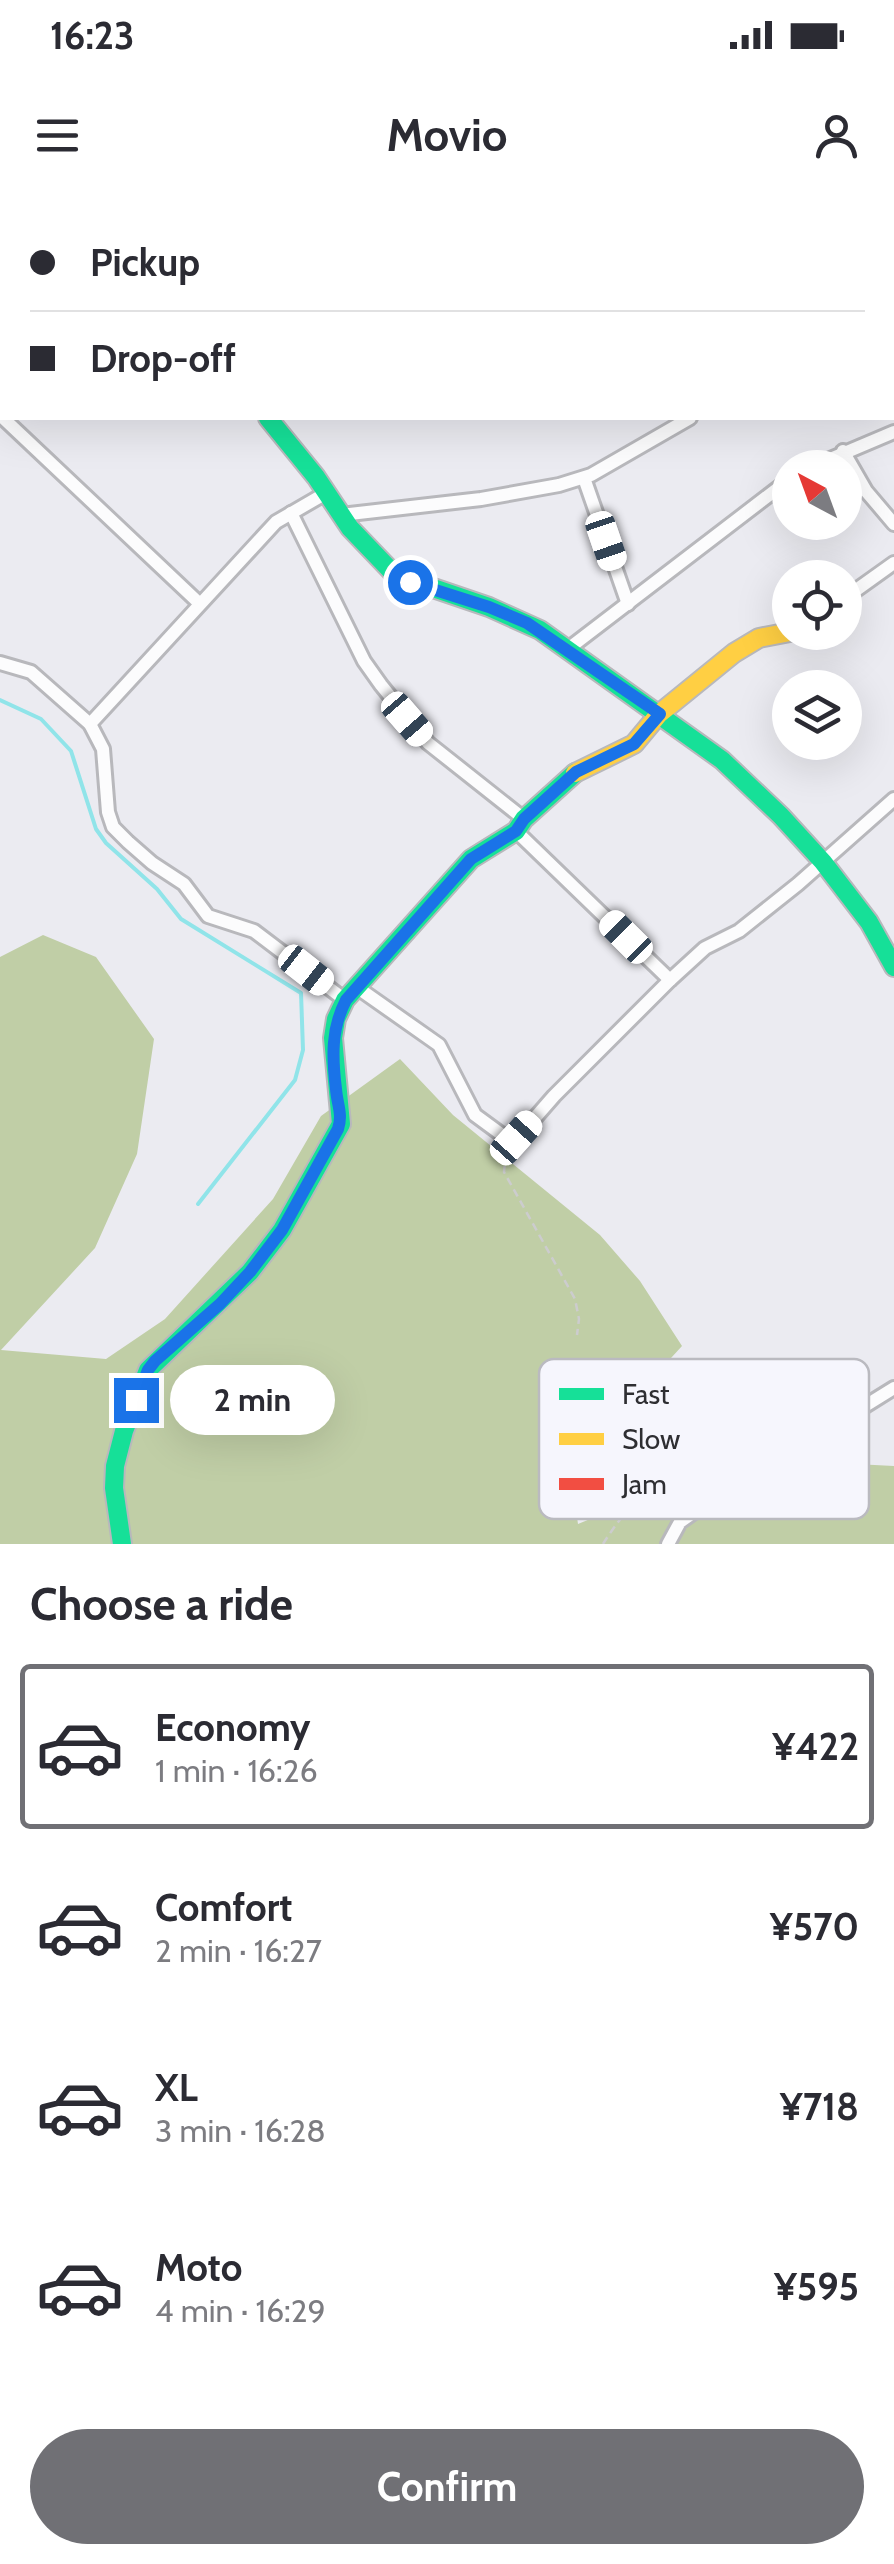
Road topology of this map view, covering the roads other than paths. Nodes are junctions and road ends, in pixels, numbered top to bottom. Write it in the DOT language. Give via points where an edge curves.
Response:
graph roads {
  1 [pos="5,420"];
  2 [pos="270,420"];
  3 [pos="686,420"];
  4 [pos="894,432"];
  5 [pos="846,450"];
  6 [pos="584,478"];
  7 [pos="862,483"];
  8 [pos="326,493"];
  9 [pos="772,493"];
  10 [pos="292,513"];
  11 [pos="341,515"];
  12 [pos="894,524"];
  13 [pos="894,563"];
  14 [pos="862,586"];
  15 [pos="199,603"];
  16 [pos="628,604"];
  17 [pos="772,635"];
  18 [pos="568,649"];
  19 [pos="0,663"];
  20 [pos="660,714"];
  21 [pos="90,724"];
  22 [pos="892,806"];
  23 [pos="520,825"];
  24 [pos="823,862"];
  25 [pos="894,967"];
  26 [pos="670,980"];
  27 [pos="352,994"];
  28 [pos="894,1388"];
  29 [pos="869,1404"];
  30 [pos="684,1519"];
  31 [pos="122,1544"];
  32 [pos="668,1544"];
  1 -- 15 [label="street"];
  2 -- 8 [label="street"];
  3 -- 6 [label="street"];
  4 -- 5 [label="street"];
  6 -- 11 [label="street" via="481,499"];
  6 -- 16 [label="street"];
  7 -- 12 [label="street"];
  8 -- 10 [label="street"];
  8 -- 11 [label="street"];
  9 -- 16 [label="street"];
  10 -- 15 [label="street"];
  10 -- 23 [label="street" via="364,661 428,743"];
  11 -- 18 [label="street" via="395,575 507,614"];
  13 -- 14 [label="street"];
  15 -- 21 [label="street"];
  16 -- 18 [label="street"];
  17 -- 20 [label="street" via="734,653"];
  18 -- 20 [label="street"];
  19 -- 21 [label="street" via="30,672"];
  20 -- 23 [label="street" via="634,744 576,772"];
  20 -- 24 [label="street" via="722,760"];
  21 -- 27 [label="street" via="103,750 114,827 184,884 208,916 254,931"];
  22 -- 24 [label="street"];
  23 -- 26 [label="street"];
  23 -- 27 [label="street" via="471,859"];
  24 -- 25 [label="street"];
  24 -- 26 [label="street"];
  26 -- 27 [label="street" via="512,1144 475,1115 439,1044"];
  27 -- 31 [label="street" via="333,1038 338,1129 282,1230 250,1272 148,1370 116,1466"];
  28 -- 29 [label="street"];
  30 -- 32 [label="street"];
}
